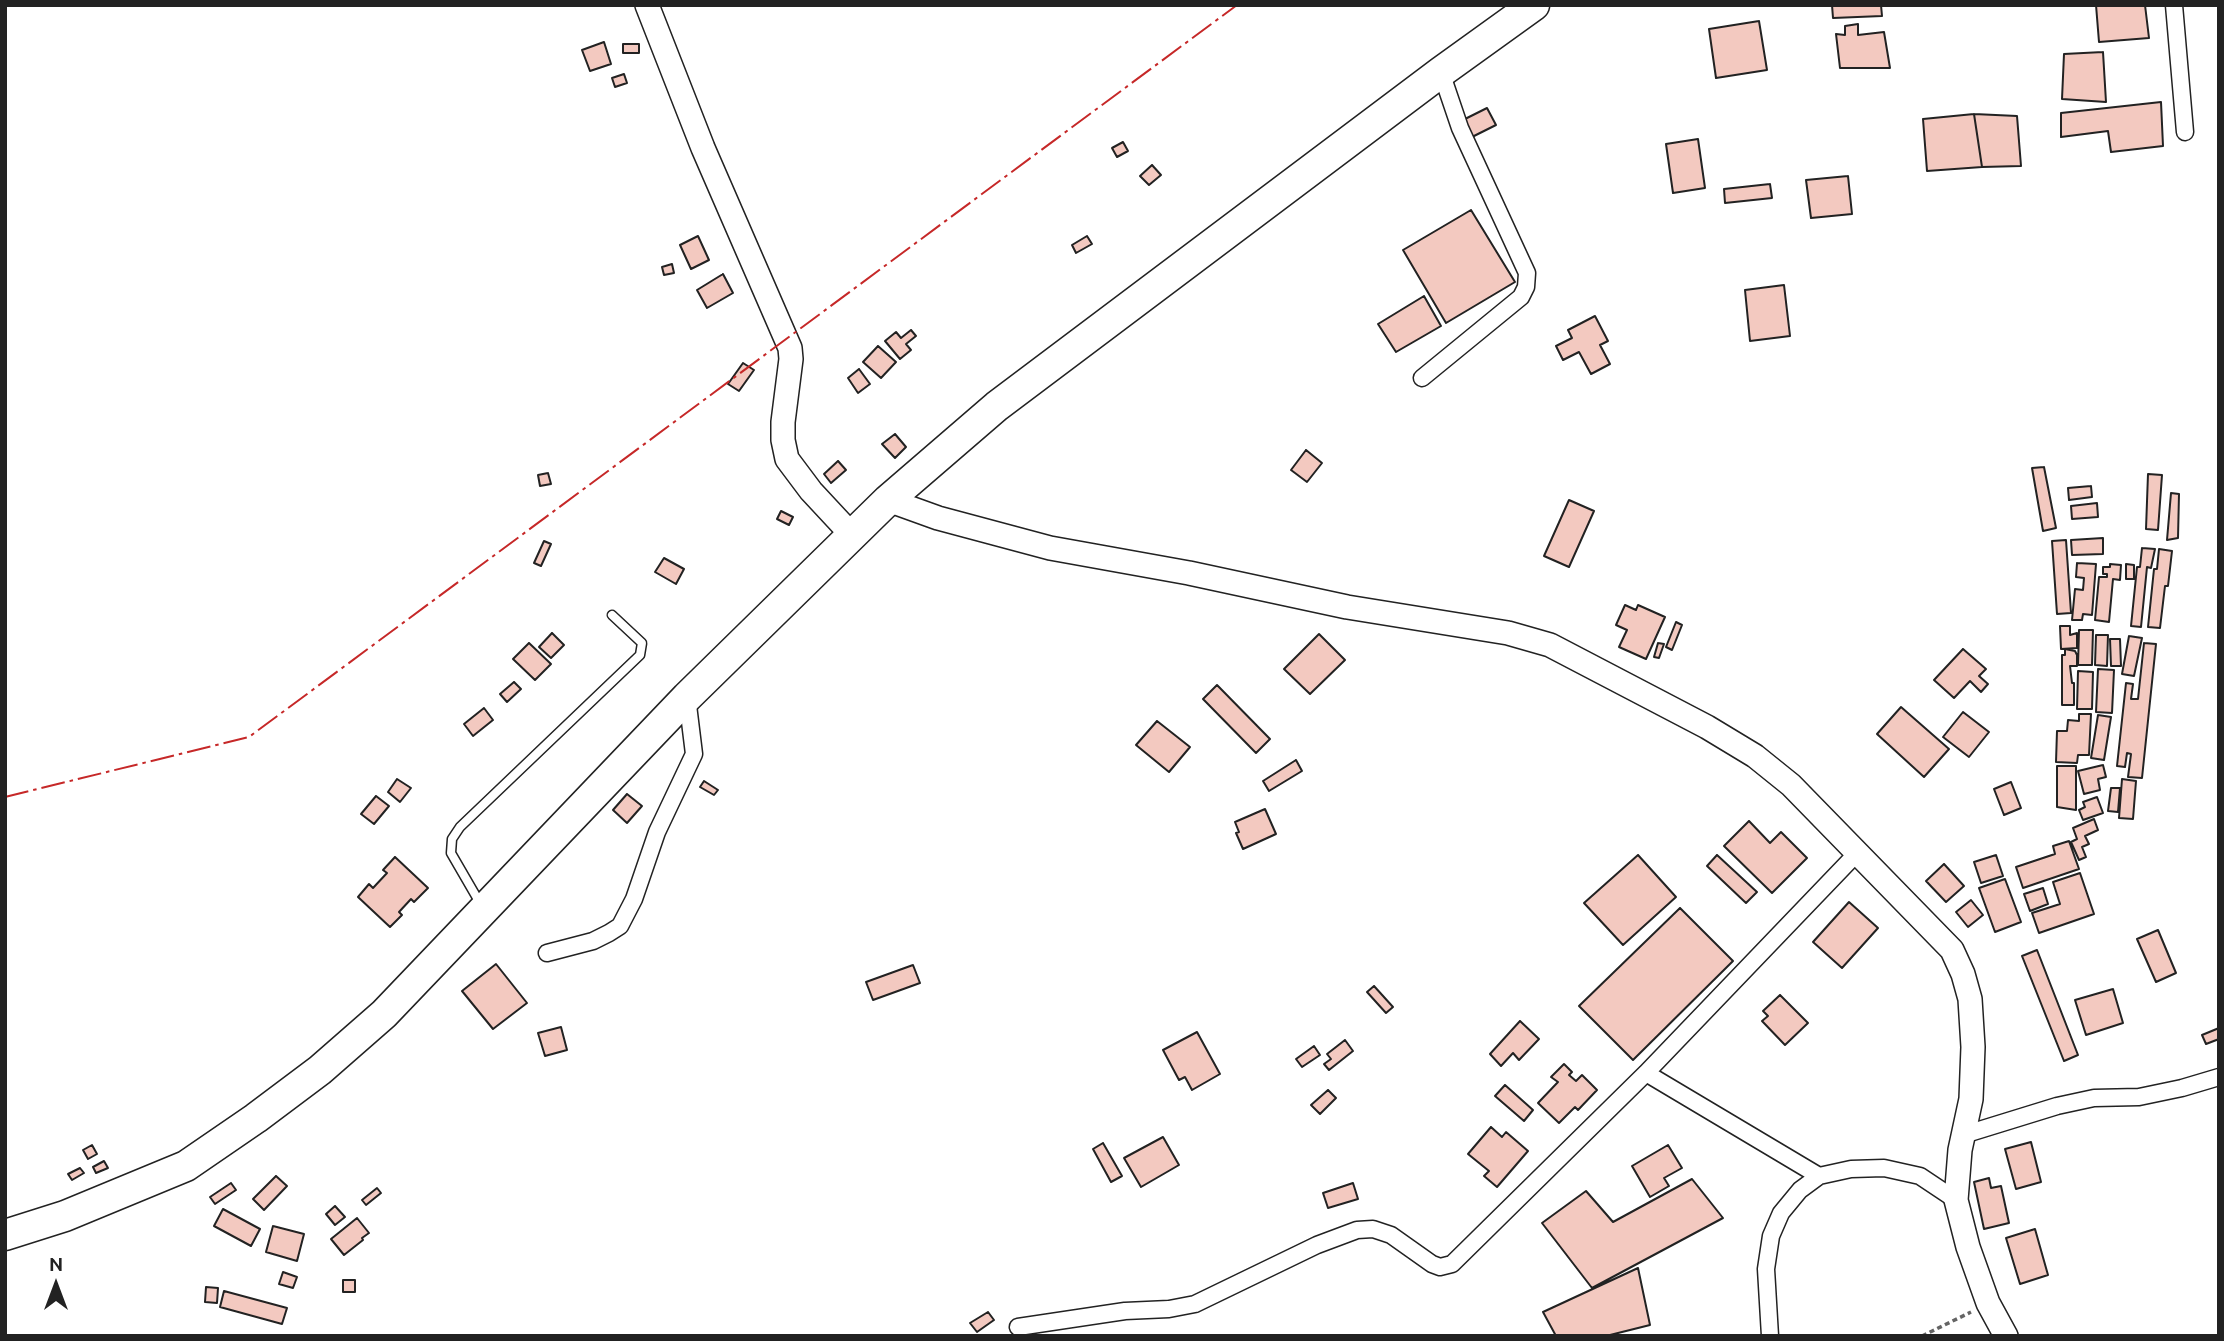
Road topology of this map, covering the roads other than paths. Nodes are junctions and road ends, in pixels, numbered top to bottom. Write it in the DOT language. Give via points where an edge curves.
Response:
graph roads {
  1 [pos="647,5"];
  2 [pos="1534,5"];
  3 [pos="2174,5"];
  4 [pos="1441,72"];
  5 [pos="2185,132"];
  6 [pos="1422,378"];
  7 [pos="888,499"];
  8 [pos="851,534"];
  9 [pos="612,615"];
  10 [pos="687,696"];
  11 [pos="1858,852"];
  12 [pos="483,908"];
  13 [pos="547,953"];
  14 [pos="1646,1073"];
  15 [pos="2219,1077"];
  16 [pos="1963,1135"];
  17 [pos="1819,1176"];
  18 [pos="1956,1200"];
  19 [pos="5,1235"];
  20 [pos="1018,1326"];
  21 [pos="1770,1336"];
  22 [pos="2006,1336"];
  1 -- 8 [label="main road" via="790,348 783,422 788,459"];
  2 -- 4 [label="highway"];
  3 -- 5 [label="street"];
  4 -- 6 [label="street" via="1460,128 1527,273 1521,297"];
  4 -- 7 [label="highway" via="997,406"];
  7 -- 8 [label="highway"];
  7 -- 11 [label="main road" via="938,518 1050,548 1347,607 1508,633 1550,645 1755,756"];
  8 -- 10 [label="highway"];
  9 -- 12 [label="lane" via="642,643 640,655 452,839 452,853"];
  10 -- 12 [label="highway"];
  10 -- 13 [label="street" via="694,754 620,926 593,941"];
  11 -- 14 [label="street"];
  11 -- 16 [label="main road" via="1952,950 1964,974 1973,1047 1971,1099"];
  12 -- 19 [label="highway" via="384,1014 257,1118 186,1166 78,1211"];
  14 -- 17 [label="street"];
  14 -- 20 [label="street" via="1452,1264 1432,1264 1391,1235 1356,1230 1195,1304"];
  15 -- 16 [label="street" via="2139,1097 2094,1098 2057,1106"];
  16 -- 18 [label="main road"];
  17 -- 18 [label="street" via="1884,1168 1920,1176"];
  17 -- 21 [label="street" via="1781,1213 1771,1236 1766,1269"];
  18 -- 22 [label="main road" via="1988,1303"];
}
